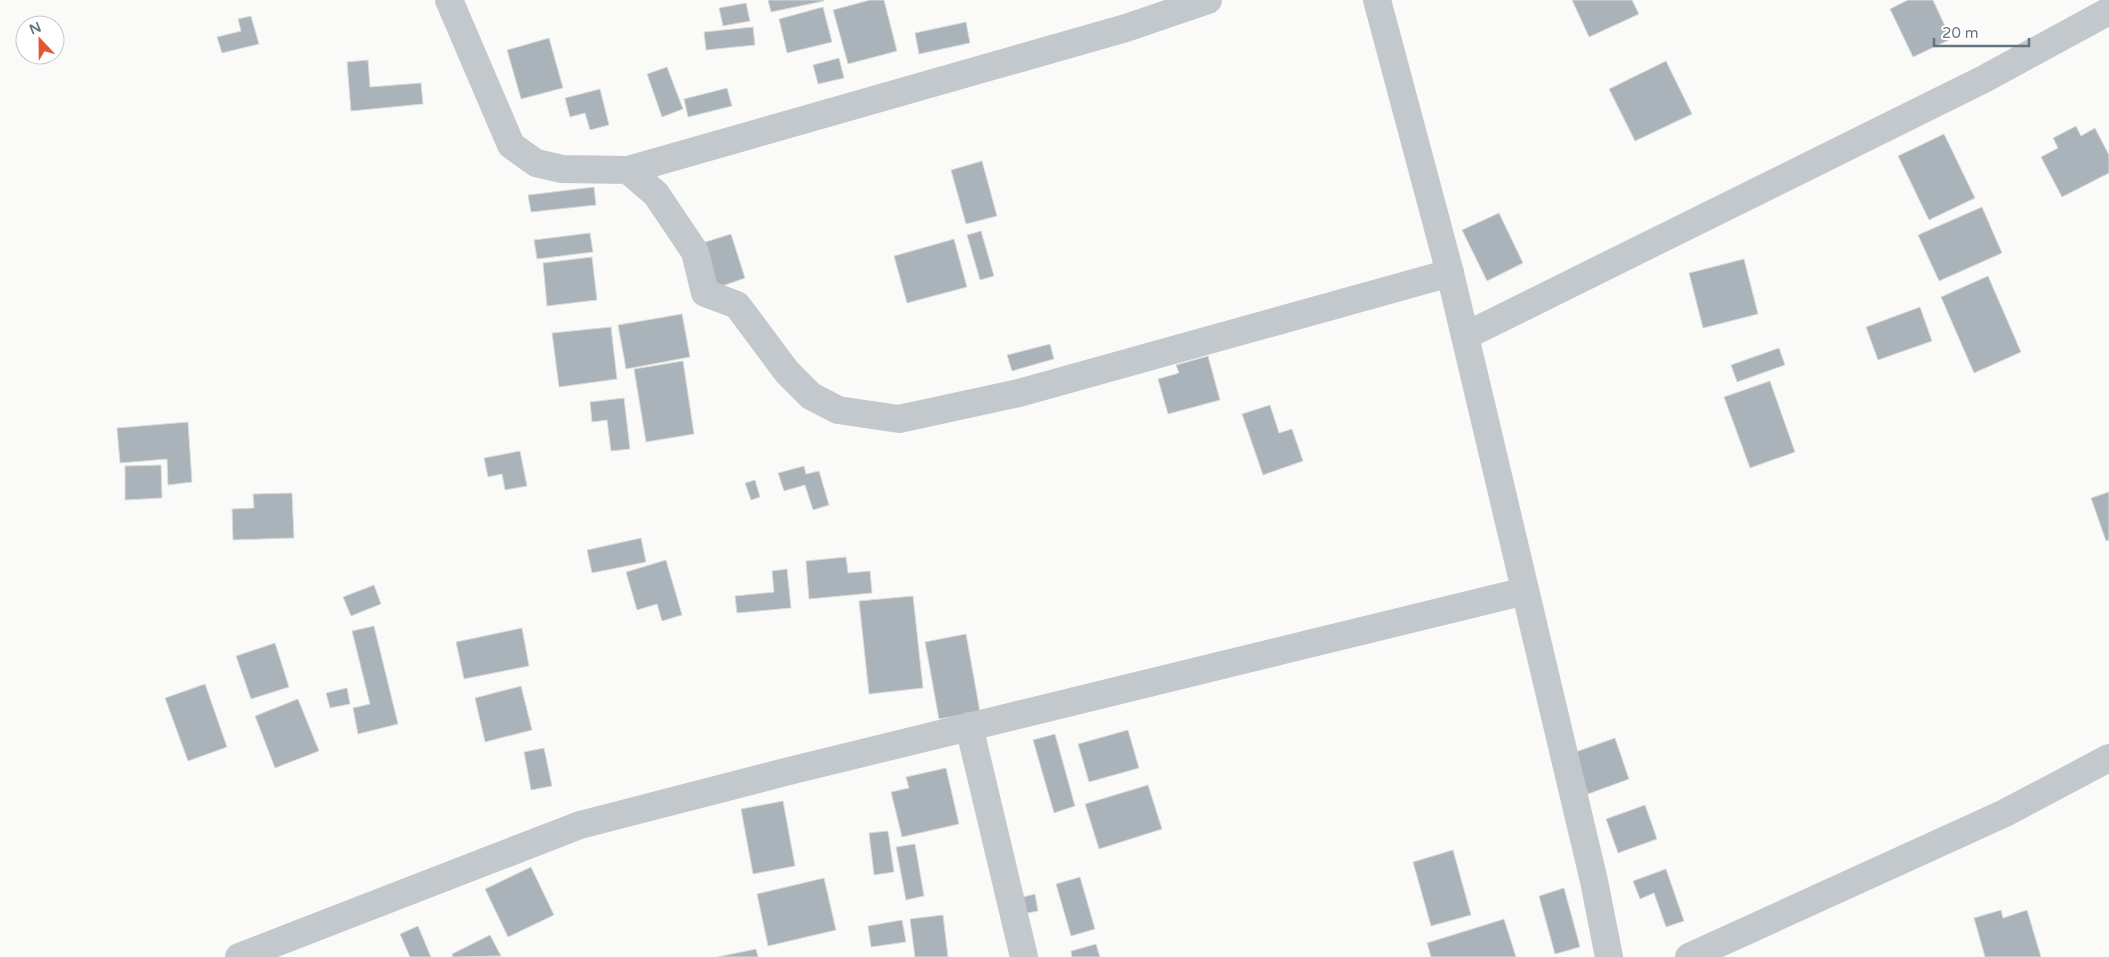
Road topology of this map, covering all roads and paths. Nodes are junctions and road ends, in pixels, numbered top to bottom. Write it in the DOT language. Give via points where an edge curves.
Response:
graph roads {
  1 [pos="450,0"];
  2 [pos="1208,0"];
  3 [pos="1377,0"];
  4 [pos="2109,11"];
  5 [pos="628,170"];
  6 [pos="1450,273"];
  7 [pos="1465,336"];
  8 [pos="1525,591"];
  9 [pos="970,726"];
  10 [pos="2109,758"];
  11 [pos="239,957"];
  12 [pos="1024,957"];
  13 [pos="1609,957"];
  14 [pos="1689,957"];
  1 -- 5 [label="street" via="511,145 536,163 562,169"];
  2 -- 5 [label="street" via="1126,28"];
  3 -- 6 [label="street"];
  4 -- 7 [label="street" via="1984,79"];
  5 -- 6 [label="street" via="656,194 695,252 705,293 736,305 787,372 811,396 838,410 899,419 1019,393"];
  6 -- 7 [label="street"];
  7 -- 8 [label="street"];
  8 -- 9 [label="street"];
  8 -- 13 [label="street"];
  9 -- 11 [label="street" via="580,825"];
  9 -- 12 [label="street"];
  10 -- 14 [label="street" via="2005,813"];
}
